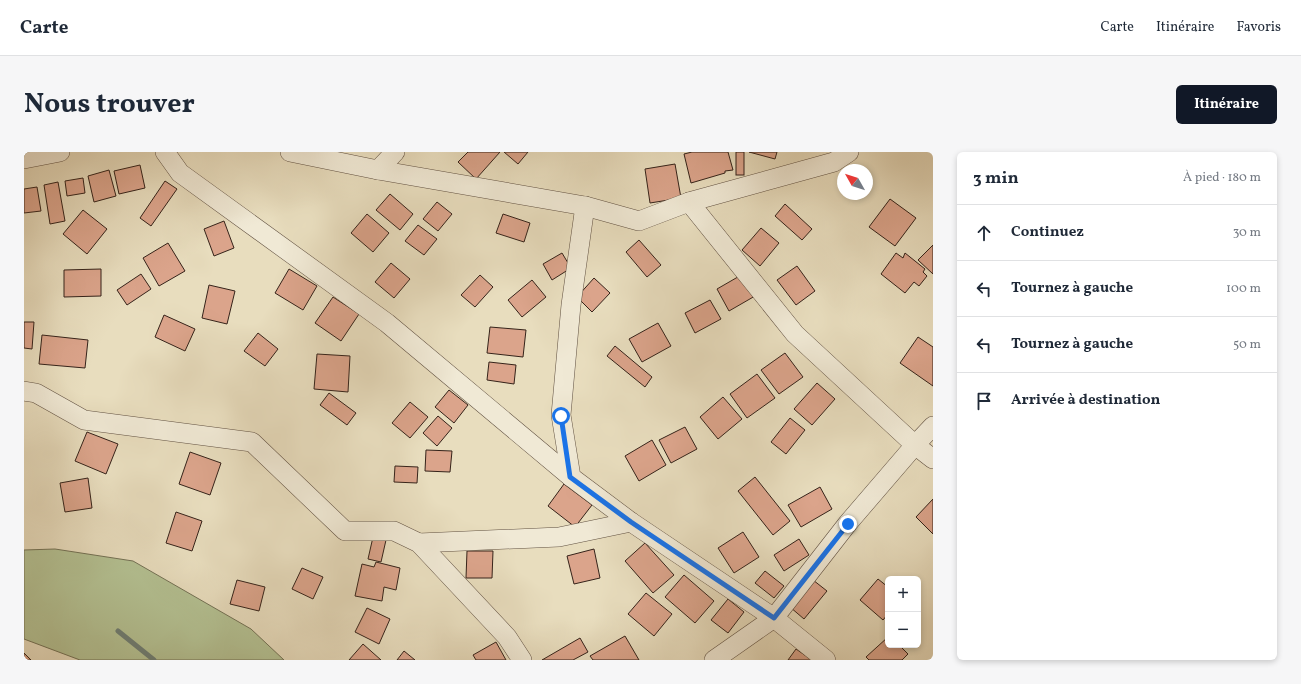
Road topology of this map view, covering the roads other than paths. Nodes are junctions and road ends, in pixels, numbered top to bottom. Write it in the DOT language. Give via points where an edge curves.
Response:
graph roads {
  1 [pos="60,152"];
  2 [pos="165,152"];
  3 [pos="290,152"];
  4 [pos="395,152"];
  5 [pos="849,152"];
  6 [pos="24,159"];
  7 [pos="378,170"];
  8 [pos="689,202"];
  9 [pos="585,206"];
  10 [pos="24,391"];
  11 [pos="933,426"];
  12 [pos="915,445"];
  13 [pos="933,459"];
  14 [pos="570,477"];
  15 [pos="631,522"];
  16 [pos="419,543"];
  17 [pos="774,618"];
  18 [pos="522,660"];
  19 [pos="714,660"];
  20 [pos="826,660"];
  1 -- 6 [label="street"];
  2 -- 14 [label="street" via="180,174 387,323"];
  3 -- 7 [label="street"];
  4 -- 7 [label="street"];
  5 -- 8 [label="street" via="834,162"];
  7 -- 9 [label="street"];
  8 -- 9 [label="street" via="639,221"];
  8 -- 12 [label="street" via="795,334"];
  9 -- 14 [label="street" via="571,305 561,416"];
  10 -- 16 [label="street" via="36,393 84,420 252,442 345,531 394,531"];
  11 -- 12 [label="street"];
  12 -- 13 [label="street"];
  12 -- 17 [label="street" via="848,524"];
  14 -- 15 [label="street"];
  15 -- 16 [label="street" via="559,537"];
  15 -- 17 [label="street"];
  16 -- 18 [label="street" via="507,637"];
  17 -- 19 [label="street"];
  17 -- 20 [label="street"];
}
